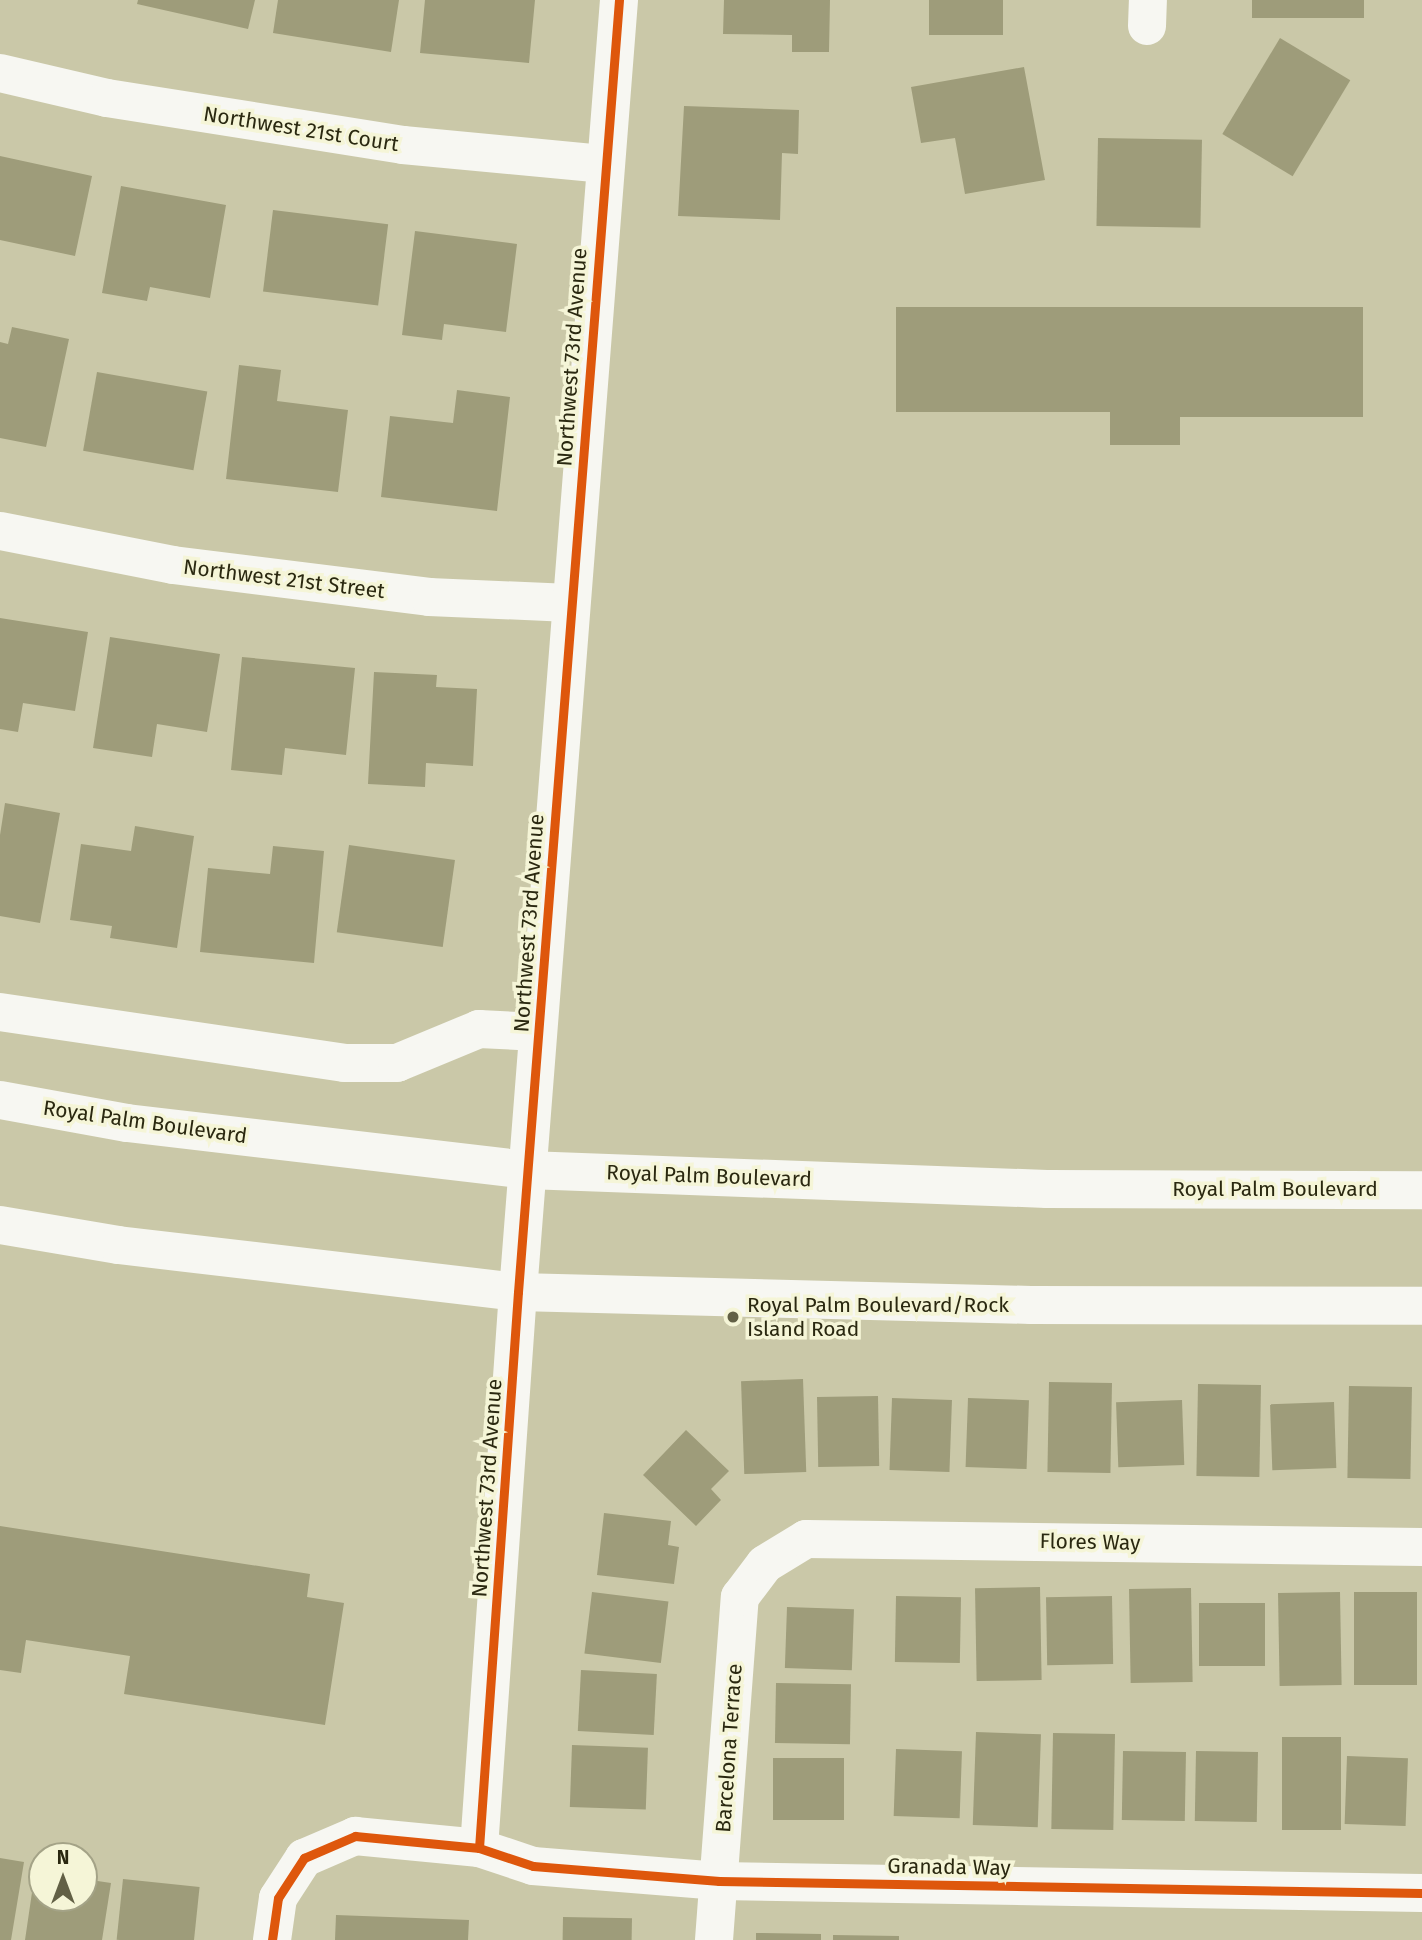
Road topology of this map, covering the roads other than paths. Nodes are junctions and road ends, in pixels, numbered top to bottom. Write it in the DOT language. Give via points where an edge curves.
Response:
graph roads {
  1 [pos="619,0"];
  2 [pos="0,73"];
  3 [pos="605,164"];
  4 [pos="0,531"];
  5 [pos="570,603"];
  6 [pos="0,1012"];
  7 [pos="538,1032"];
  8 [pos="0,1100"];
  9 [pos="527,1170"];
  10 [pos="1422,1190"];
  11 [pos="0,1225"];
  12 [pos="518,1292"];
  13 [pos="1422,1306"];
  14 [pos="1422,1546"];
  15 [pos="765,1564"];
  16 [pos="479,1848"];
  17 [pos="719,1881"];
  18 [pos="1422,1893"];
  19 [pos="272,1940"];
  20 [pos="714,1940"];
  1 -- 3 [label="street, Northwest 73rd Avenue"];
  2 -- 3 [label="street, Northwest 21st Court" via="107,98 403,145"];
  3 -- 5 [label="street, Northwest 73rd Avenue"];
  4 -- 5 [label="street, Northwest 21st Street" via="173,565 429,597"];
  5 -- 7 [label="street, Northwest 73rd Avenue"];
  6 -- 7 [label="street" via="344,1063 397,1063 479,1029"];
  7 -- 9 [label="street, Northwest 73rd Avenue"];
  8 -- 9 [label="street, Royal Palm Boulevard" via="127,1123"];
  9 -- 10 [label="street, Royal Palm Boulevard" via="1047,1189"];
  9 -- 12 [label="street, Northwest 73rd Avenue"];
  11 -- 12 [label="street" via="118,1245"];
  12 -- 13 [label="street" via="1031,1305"];
  12 -- 16 [label="street, Northwest 73rd Avenue"];
  14 -- 15 [label="street, Flores Way" via="806,1539"];
  15 -- 17 [label="street, Barcelona Terrace" via="740,1597"];
  16 -- 17 [label="street, Granada Way" via="533,1866"];
  16 -- 19 [label="street, Granada Way" via="355,1836 304,1858 278,1898"];
  17 -- 18 [label="street, Granada Way"];
  17 -- 20 [label="street, Barcelona Terrace"];
}
